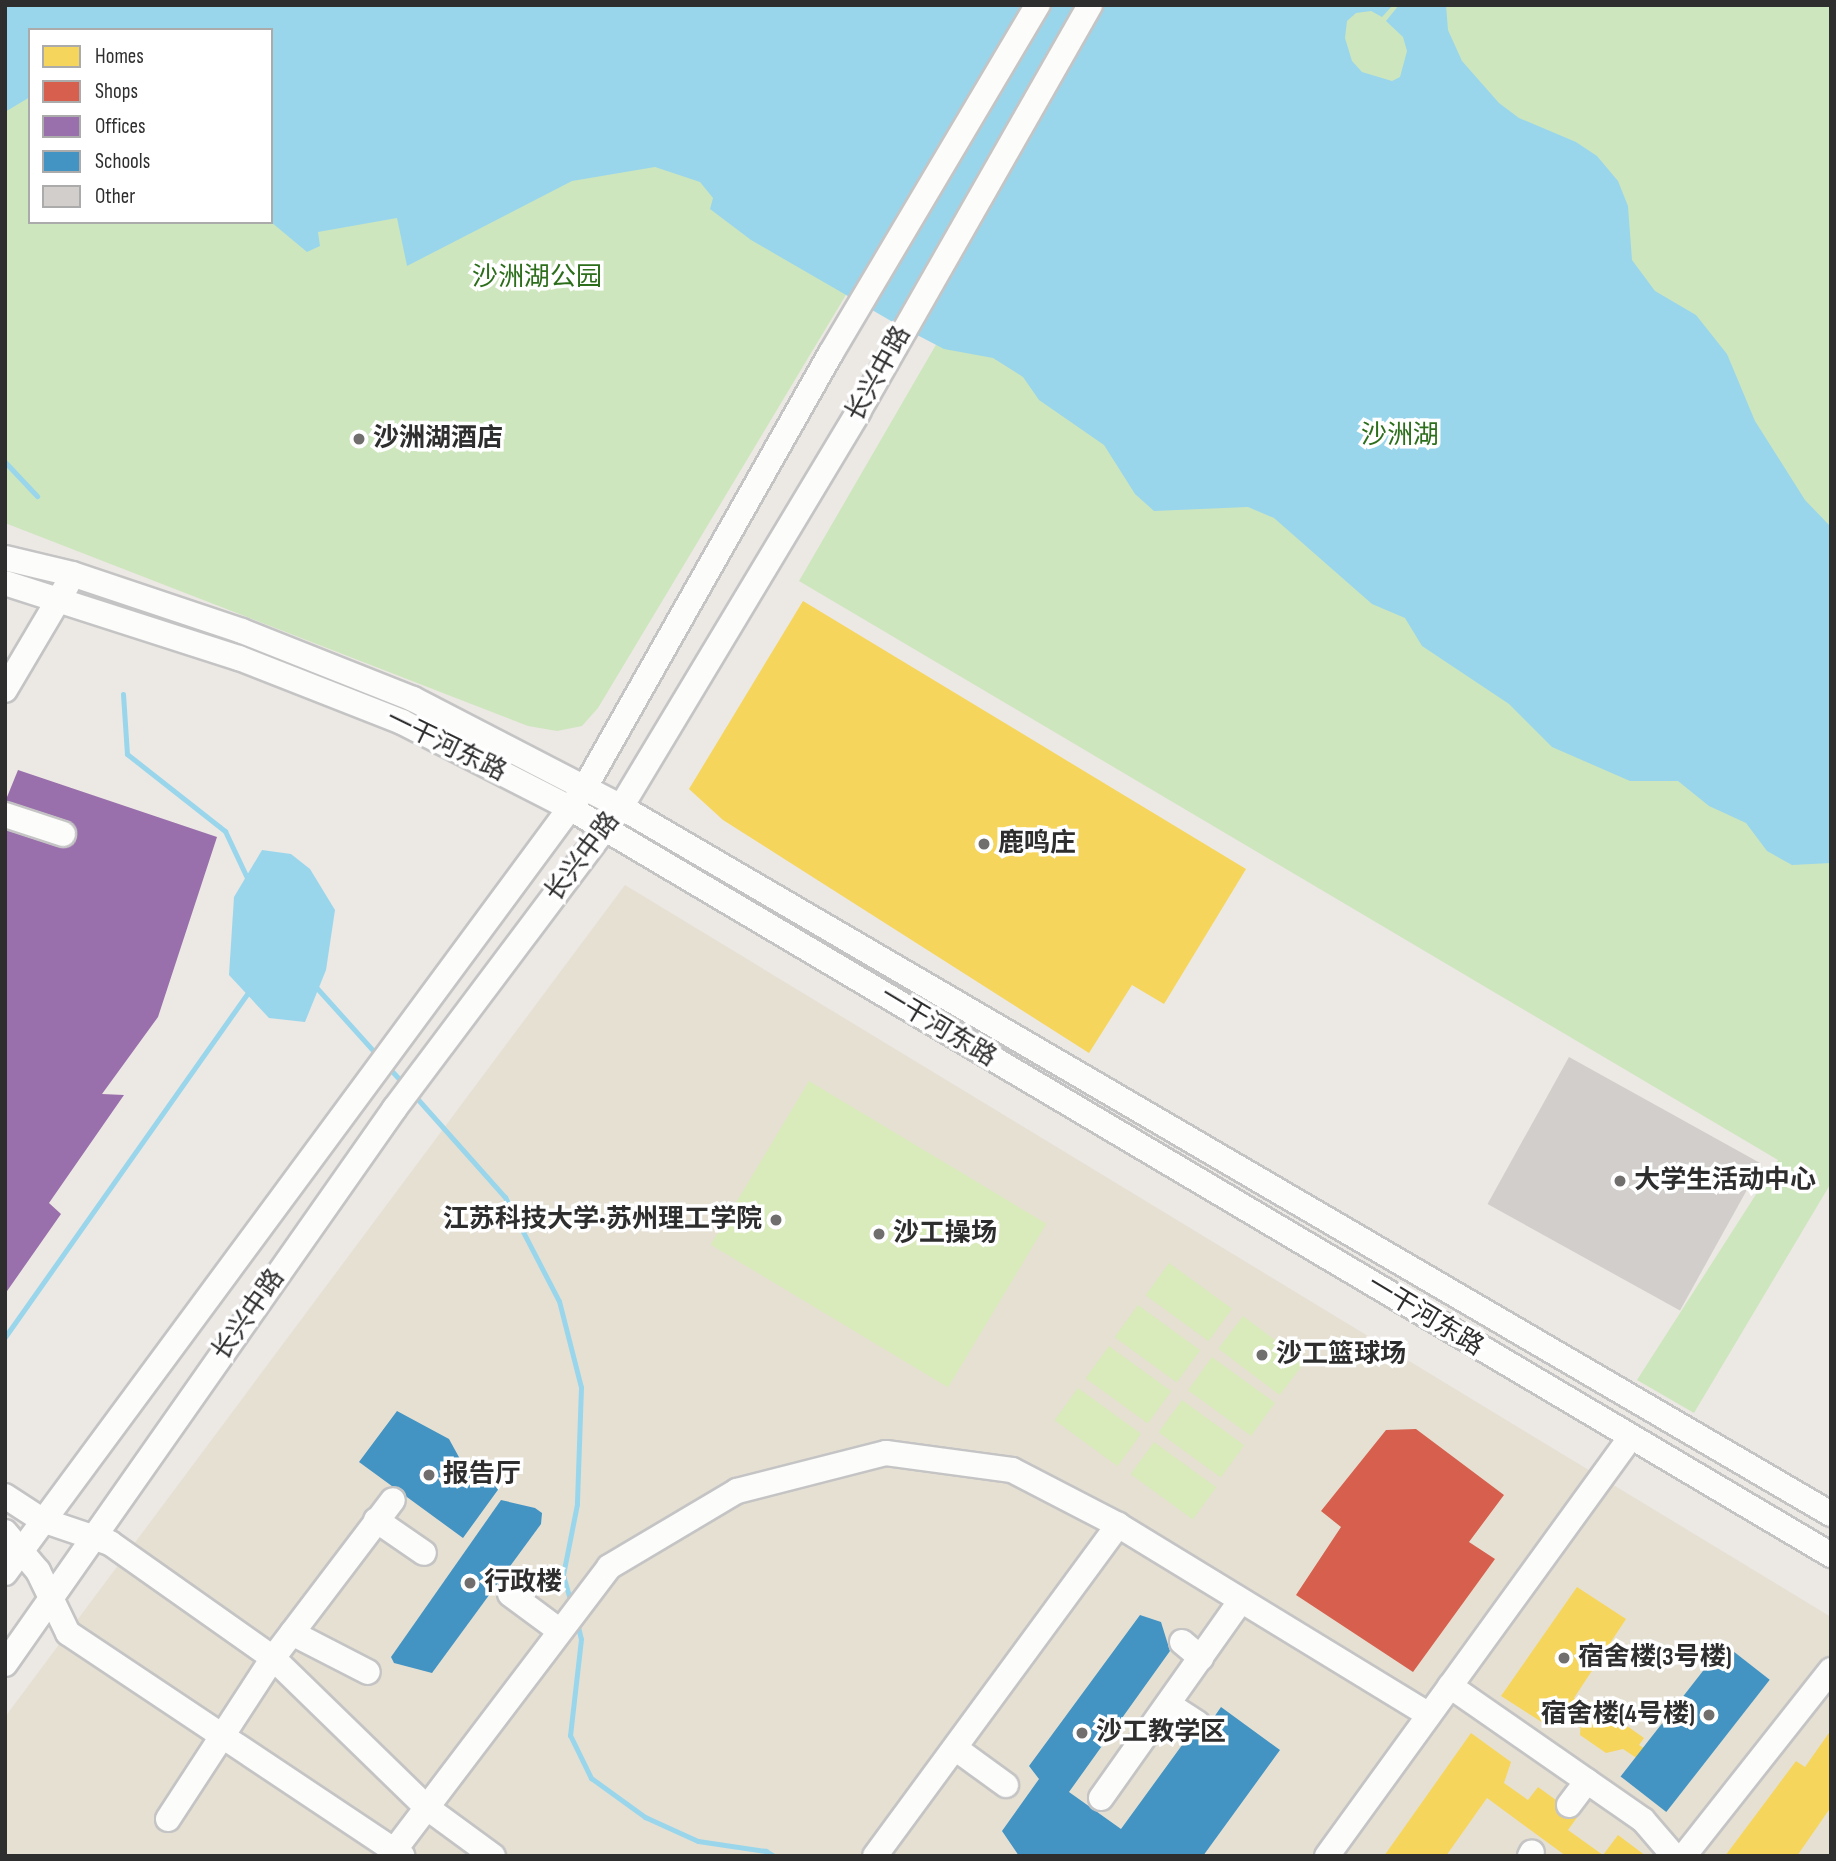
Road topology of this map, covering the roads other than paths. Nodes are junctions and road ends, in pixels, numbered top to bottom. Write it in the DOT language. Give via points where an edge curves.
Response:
graph roads {
  1 [pos="1038,5"];
  2 [pos="1090,5"];
  3 [pos="5,558"];
  4 [pos="72,573"];
  5 [pos="5,583"];
  6 [pos="62,598"];
  7 [pos="5,690"];
  8 [pos="577,799"];
  9 [pos="621,807"];
  10 [pos="5,815"];
  11 [pos="603,828"];
  12 [pos="64,834"];
  13 [pos="1630,1438"];
  14 [pos="5,1496"];
  15 [pos="393,1500"];
  16 [pos="1831,1514"];
  17 [pos="42,1520"];
  18 [pos="376,1520"];
  19 [pos="1118,1525"];
  20 [pos="95,1536"];
  21 [pos="14,1540"];
  22 [pos="424,1553"];
  23 [pos="1831,1555"];
  24 [pos="5,1573"];
  25 [pos="510,1594"];
  26 [pos="52,1596"];
  27 [pos="1241,1601"];
  28 [pos="563,1628"];
  29 [pos="292,1633"];
  30 [pos="273,1658"];
  31 [pos="5,1664"];
  32 [pos="1831,1670"];
  33 [pos="368,1672"];
  34 [pos="1450,1686"];
  35 [pos="1168,1704"];
  36 [pos="1429,1715"];
  37 [pos="1197,1723"];
  38 [pos="223,1735"];
  39 [pos="955,1748"];
  40 [pos="1587,1781"];
  41 [pos="1006,1785"];
  42 [pos="1101,1798"];
  43 [pos="1569,1805"];
  44 [pos="426,1807"];
  45 [pos="168,1819"];
  46 [pos="395,1854"];
  47 [pos="493,1856"];
  48 [pos="875,1856"];
  49 [pos="1327,1856"];
  50 [pos="1674,1856"];
  51 [pos="1684,1856"];
  1 -- 8 [label="street, 长兴中路" via="831,353"];
  2 -- 9 [label="street, 长兴中路"];
  3 -- 4 [label="street, 一干河东路"];
  4 -- 6 [label="street"];
  4 -- 8 [label="street, 一干河东路" via="242,631 413,698"];
  5 -- 6 [label="street, 一干河东路"];
  6 -- 7 [label="street"];
  6 -- 8 [label="street, 一干河东路" via="239,658 402,722"];
  8 -- 9 [label="street, 一干河东路"];
  8 -- 11 [label="street, 一干河东路"];
  8 -- 17 [label="street, 长兴中路"];
  9 -- 11 [label="street, 长兴中路"];
  9 -- 16 [label="street, 一干河东路"];
  10 -- 12 [label="street"];
  11 -- 13 [label="street, 一干河东路"];
  11 -- 20 [label="street, 长兴中路" via="395,1108"];
  13 -- 23 [label="street, 一干河东路"];
  13 -- 34 [label="street"];
  14 -- 17 [label="street"];
  15 -- 18 [label="street"];
  17 -- 20 [label="street"];
  17 -- 21 [label="street, 长兴中路"];
  18 -- 22 [label="street"];
  18 -- 29 [label="street"];
  19 -- 27 [label="street"];
  19 -- 28 [label="street" via="1012,1470 886,1453 737,1491 609,1567"];
  19 -- 39 [label="street"];
  20 -- 26 [label="street, 长兴中路"];
  20 -- 30 [label="street"];
  21 -- 24 [label="street, 长兴中路"];
  21 -- 26 [label="street"];
  25 -- 28 [label="street"];
  26 -- 31 [label="street, 长兴中路"];
  26 -- 38 [label="street" via="68,1633"];
  27 -- 35 [label="street" via="1191,1650"];
  27 -- 36 [label="street"];
  28 -- 44 [label="street"];
  29 -- 30 [label="street"];
  29 -- 33 [label="street"];
  30 -- 38 [label="street"];
  30 -- 44 [label="street"];
  32 -- 51 [label="street"];
  34 -- 36 [label="street"];
  34 -- 40 [label="street"];
  35 -- 37 [label="street"];
  35 -- 42 [label="street"];
  36 -- 49 [label="street"];
  38 -- 45 [label="street"];
  38 -- 46 [label="street"];
  39 -- 41 [label="street"];
  39 -- 48 [label="street"];
  40 -- 43 [label="street"];
  40 -- 50 [label="street" via="1643,1820"];
  44 -- 46 [label="street"];
  44 -- 47 [label="street"];
}
